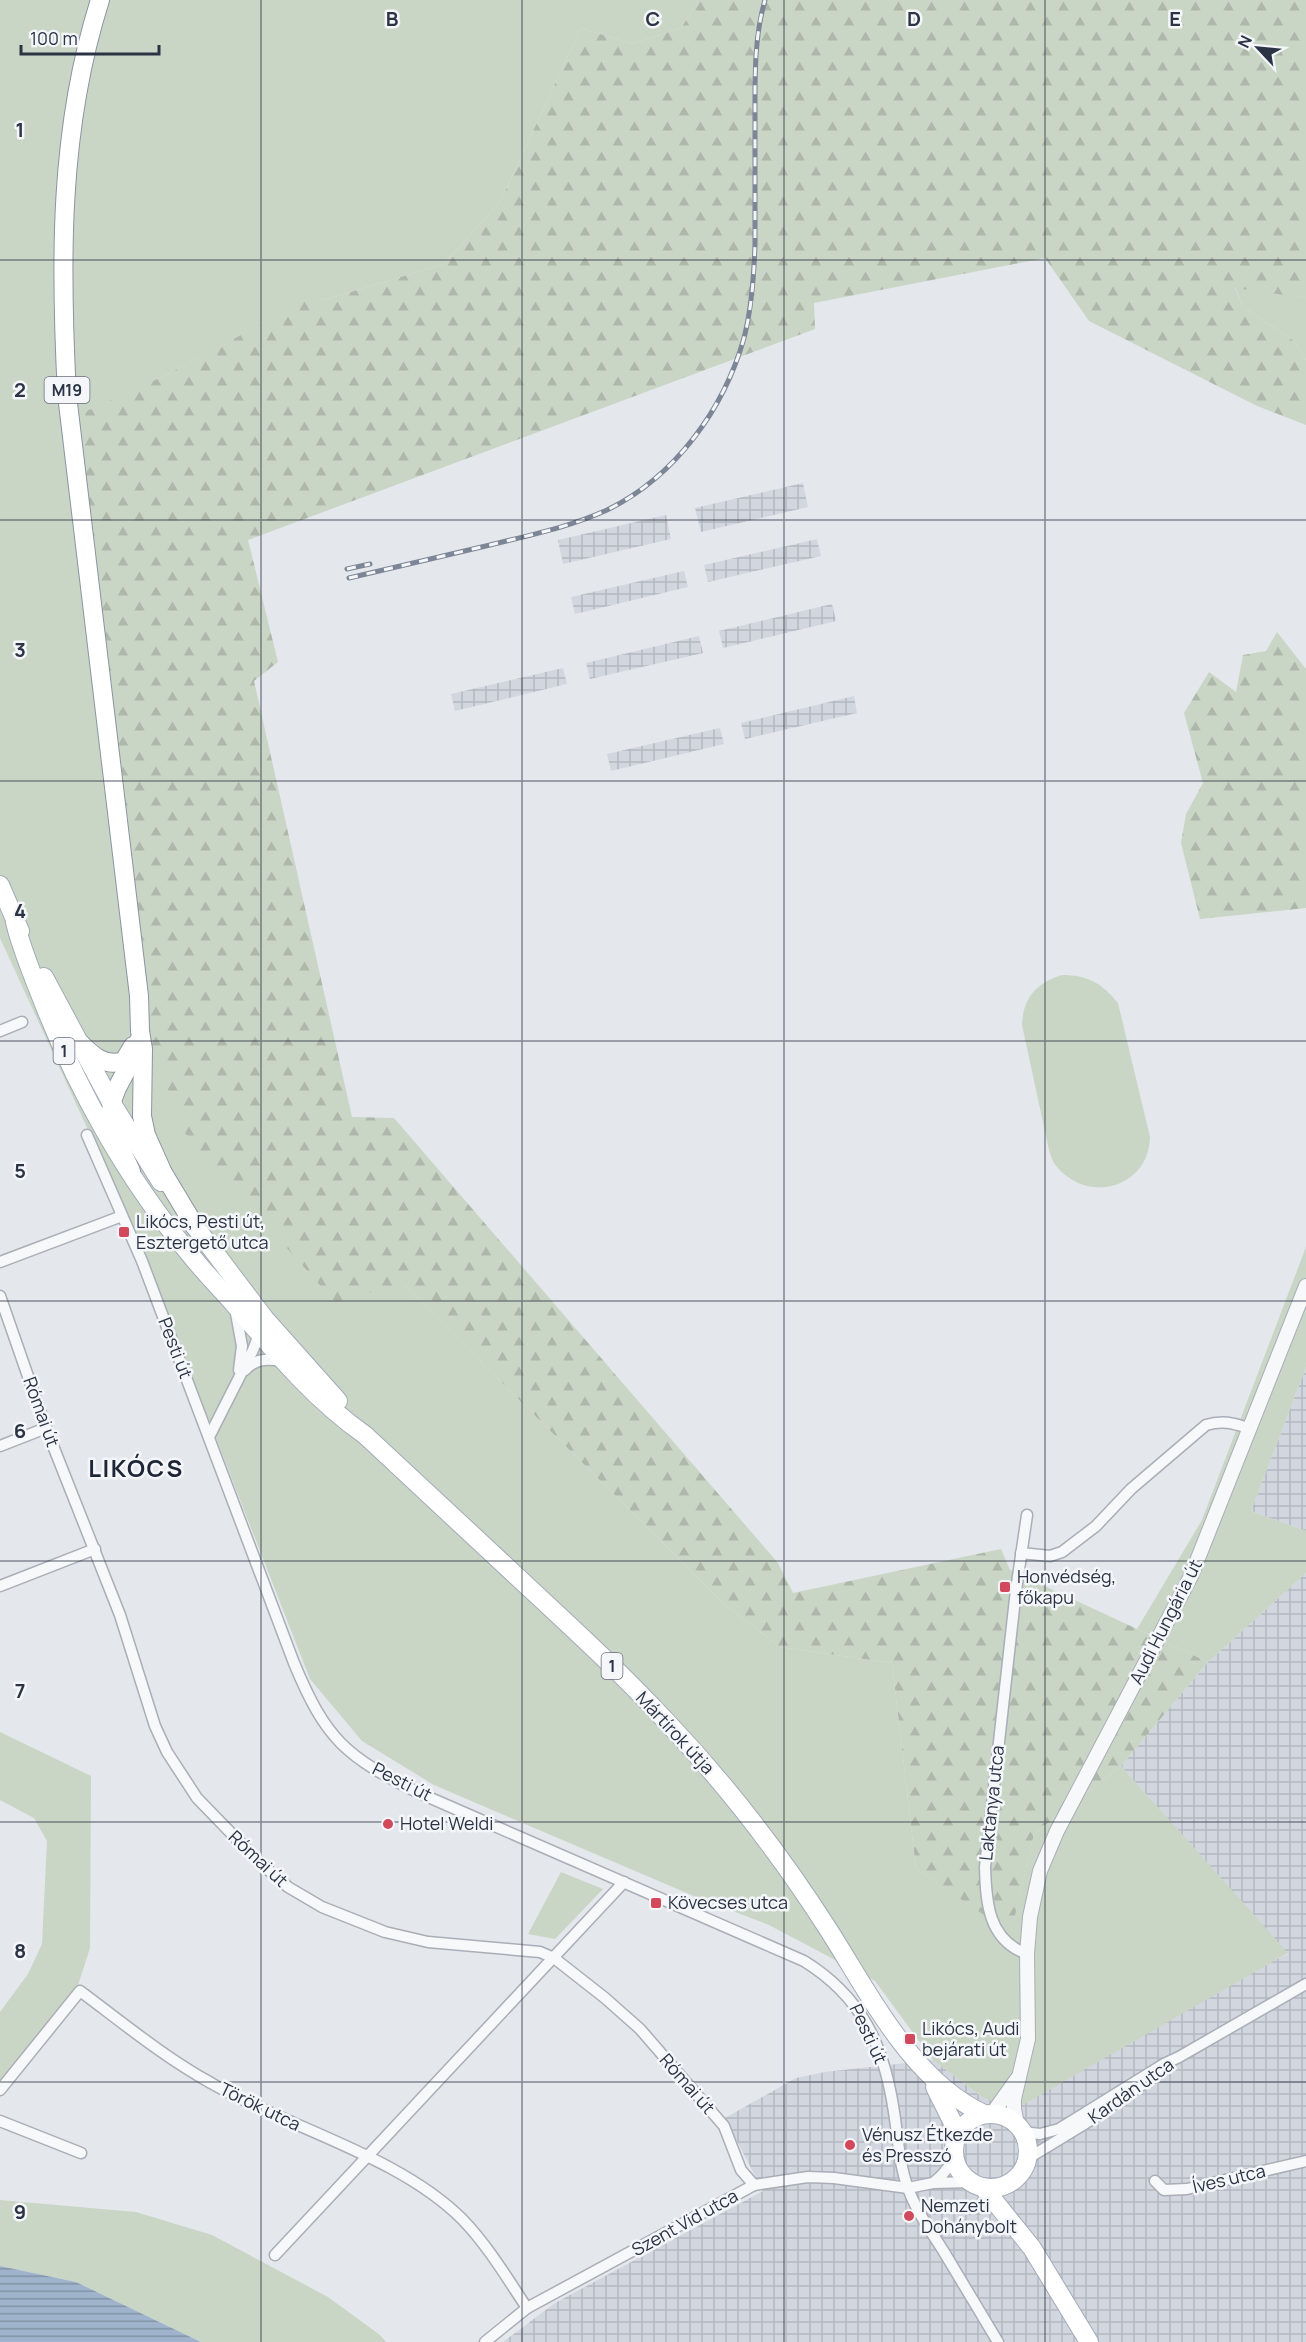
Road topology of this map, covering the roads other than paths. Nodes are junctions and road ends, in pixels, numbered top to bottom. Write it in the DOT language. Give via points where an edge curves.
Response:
graph roads {
  1 [pos="100,0"];
  2 [pos="0,885"];
  3 [pos="3,904"];
  4 [pos="15,922"];
  5 [pos="22,1022"];
  6 [pos="0,1031"];
  7 [pos="140,1031"];
  8 [pos="77,1040"];
  9 [pos="111,1102"];
  10 [pos="87,1135"];
  11 [pos="131,1171"];
  12 [pos="122,1216"];
  13 [pos="196,1228"];
  14 [pos="0,1262"];
  15 [pos="1306,1286"];
  16 [pos="0,1296"];
  17 [pos="234,1304"];
  18 [pos="262,1327"];
  19 [pos="282,1361"];
  20 [pos="236,1382"];
  21 [pos="46,1428"];
  22 [pos="1248,1428"];
  23 [pos="365,1435"];
  24 [pos="209,1437"];
  25 [pos="0,1446"];
  26 [pos="1027,1515"];
  27 [pos="95,1549"];
  28 [pos="1021,1552"];
  29 [pos="0,1586"];
  30 [pos="624,1882"];
  31 [pos="1027,1954"];
  32 [pos="554,1958"];
  33 [pos="1306,1983"];
  34 [pos="1179,2057"];
  35 [pos="1020,2074"];
  36 [pos="930,2078"];
  37 [pos="0,2090"];
  38 [pos="988,2114"];
  39 [pos="0,2121"];
  40 [pos="1020,2128"];
  41 [pos="956,2138"];
  42 [pos="81,2153"];
  43 [pos="367,2157"];
  44 [pos="1027,2158"];
  45 [pos="955,2159"];
  46 [pos="1306,2162"];
  47 [pos="1013,2180"];
  48 [pos="1155,2181"];
  49 [pos="933,2183"];
  50 [pos="978,2184"];
  51 [pos="754,2185"];
  52 [pos="908,2188"];
  53 [pos="1032,2248"];
  54 [pos="275,2255"];
  55 [pos="527,2308"];
  56 [pos="485,2342"];
  57 [pos="998,2342"];
  58 [pos="1089,2342"];
  1 -- 7 [label="main road, M19" via="82,62 68,148 63,224 65,351"];
  2 -- 3 [label="main road, 1"];
  3 -- 4 [label="main road, 1"];
  4 -- 8 [label="main road, 1"];
  4 -- 11 [label="main road, 1" via="52,1026 109,1138"];
  5 -- 6 [label="street"];
  7 -- 8 [label="main road" via="124,1061 118,1063 95,1058"];
  7 -- 9 [label="main road" via="131,1064"];
  7 -- 13 [label="main road" via="146,1134 153,1154"];
  8 -- 9 [label="main road, 1"];
  9 -- 11 [label="main road" via="110,1122"];
  9 -- 13 [label="main road, 1" via="155,1173"];
  10 -- 12 [label="street, Pesti út"];
  11 -- 17 [label="main road, 1" via="188,1252"];
  12 -- 14 [label="street"];
  12 -- 24 [label="street, Pesti út"];
  13 -- 18 [label="main road, 1"];
  15 -- 22 [label="street, Audi Hungária út"];
  16 -- 21 [label="street, Római út"];
  17 -- 18 [label="main road, 1"];
  17 -- 20 [label="street" via="242,1346"];
  18 -- 19 [label="main road, 1"];
  18 -- 20 [label="street"];
  18 -- 23 [label="main road, 1" via="346,1410"];
  19 -- 20 [label="street" via="256,1361"];
  19 -- 23 [label="main road, 1" via="327,1406"];
  20 -- 24 [label="street"];
  21 -- 25 [label="street"];
  21 -- 27 [label="street, Római út"];
  22 -- 28 [label="street" via="1217,1421 1206,1425 1062,1552 1050,1556"];
  22 -- 31 [label="street, Audi Hungária út" via="1191,1576 1049,1848 1034,1894"];
  23 -- 36 [label="main road, Mártírok útja / 1" via="628,1681 700,1758 799,1885 886,2019"];
  24 -- 30 [label="street, Pesti út" via="294,1663 330,1733 377,1772"];
  26 -- 28 [label="street, Laktanya utca"];
  27 -- 29 [label="street"];
  27 -- 32 [label="street, Római út" via="167,1752 197,1798 258,1861 288,1887 322,1906 386,1932 428,1942 540,1952"];
  28 -- 31 [label="street, Laktanya utca" via="985,1867 989,1917 1010,1944"];
  30 -- 32 [label="street"];
  30 -- 52 [label="street, Pesti út" via="804,1961 851,1998 881,2059"];
  31 -- 35 [label="street" via="1028,2029"];
  32 -- 43 [label="street"];
  32 -- 51 [label="street, Római út" via="640,2029 671,2063 724,2126 741,2170"];
  33 -- 34 [label="street"];
  34 -- 40 [label="street, Kardán utca" via="1059,2129 1040,2134"];
  34 -- 44 [label="street, Kardán utca" via="1146,2084"];
  35 -- 38 [label="street"];
  35 -- 40 [label="street" via="1014,2109"];
  36 -- 38 [label="main road, Mártírok útja / 1" via="961,2103"];
  36 -- 41 [label="main road, Mártírok útja / 1" via="952,2121"];
  37 -- 43 [label="street, Török utca" via="80,1991 211,2084"];
  38 -- 40 [label="main road, Mártírok útja / 1" via="1003,2115"];
  38 -- 41 [label="main road" via="964,2125"];
  39 -- 42 [label="street"];
  40 -- 44 [label="main road" via="1027,2140"];
  41 -- 45 [label="main road, Mártírok útja / 1"];
  43 -- 54 [label="street"];
  43 -- 55 [label="street, Török utca" via="427,2190 462,2219 488,2249"];
  44 -- 47 [label="main road"];
  45 -- 49 [label="street"];
  45 -- 50 [label="main road" via="958,2168"];
  46 -- 48 [label="street, Íves utca" via="1187,2189 1164,2190"];
  47 -- 50 [label="main road" via="996,2187"];
  47 -- 53 [label="main road" via="1013,2207"];
  49 -- 50 [label="street, Szent Vid utca"];
  49 -- 52 [label="street, Szent Vid utca"];
  50 -- 53 [label="main road"];
  51 -- 52 [label="street, Szent Vid utca" via="808,2177"];
  51 -- 55 [label="street, Szent Vid utca"];
  52 -- 57 [label="street, Pesti út"];
  53 -- 58 [label="main road"];
  55 -- 56 [label="street, Szent Vid utca"];
}
